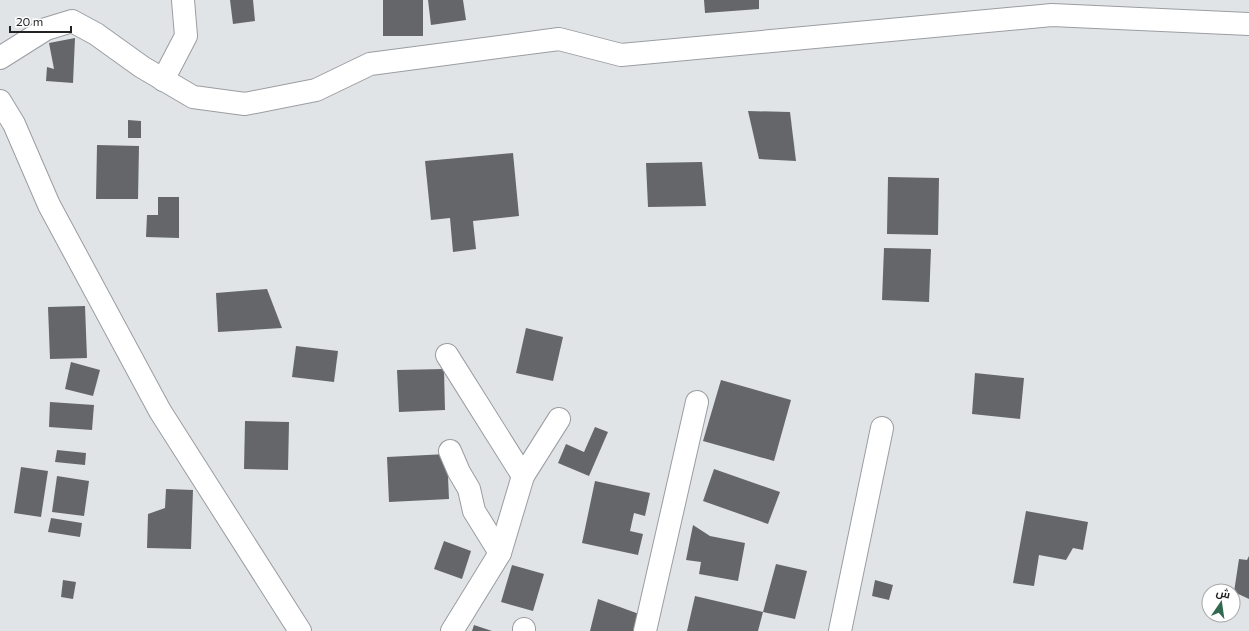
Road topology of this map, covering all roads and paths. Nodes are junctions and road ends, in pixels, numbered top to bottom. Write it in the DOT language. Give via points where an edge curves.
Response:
graph roads {
  1 [pos="183,0"];
  2 [pos="1249,24"];
  3 [pos="0,58"];
  4 [pos="164,80"];
  5 [pos="0,101"];
  6 [pos="447,355"];
  7 [pos="697,402"];
  8 [pos="559,419"];
  9 [pos="882,428"];
  10 [pos="450,451"];
  11 [pos="523,476"];
  12 [pos="500,553"];
  13 [pos="300,631"];
  14 [pos="452,631"];
  15 [pos="645,631"];
  16 [pos="840,631"];
  1 -- 4 [label="street" via="186,36"];
  2 -- 4 [label="street" via="1052,15 621,55 559,39 370,64 316,90 245,104 193,97"];
  3 -- 4 [label="street" via="46,29 72,20"];
  5 -- 13 [label="street" via="14,124 49,205 160,411"];
  6 -- 11 [label="street"];
  7 -- 15 [label="street"];
  8 -- 11 [label="street"];
  9 -- 16 [label="street"];
  10 -- 12 [label="street" via="469,489 474,511"];
  11 -- 12 [label="street"];
  12 -- 14 [label="street"];
}
